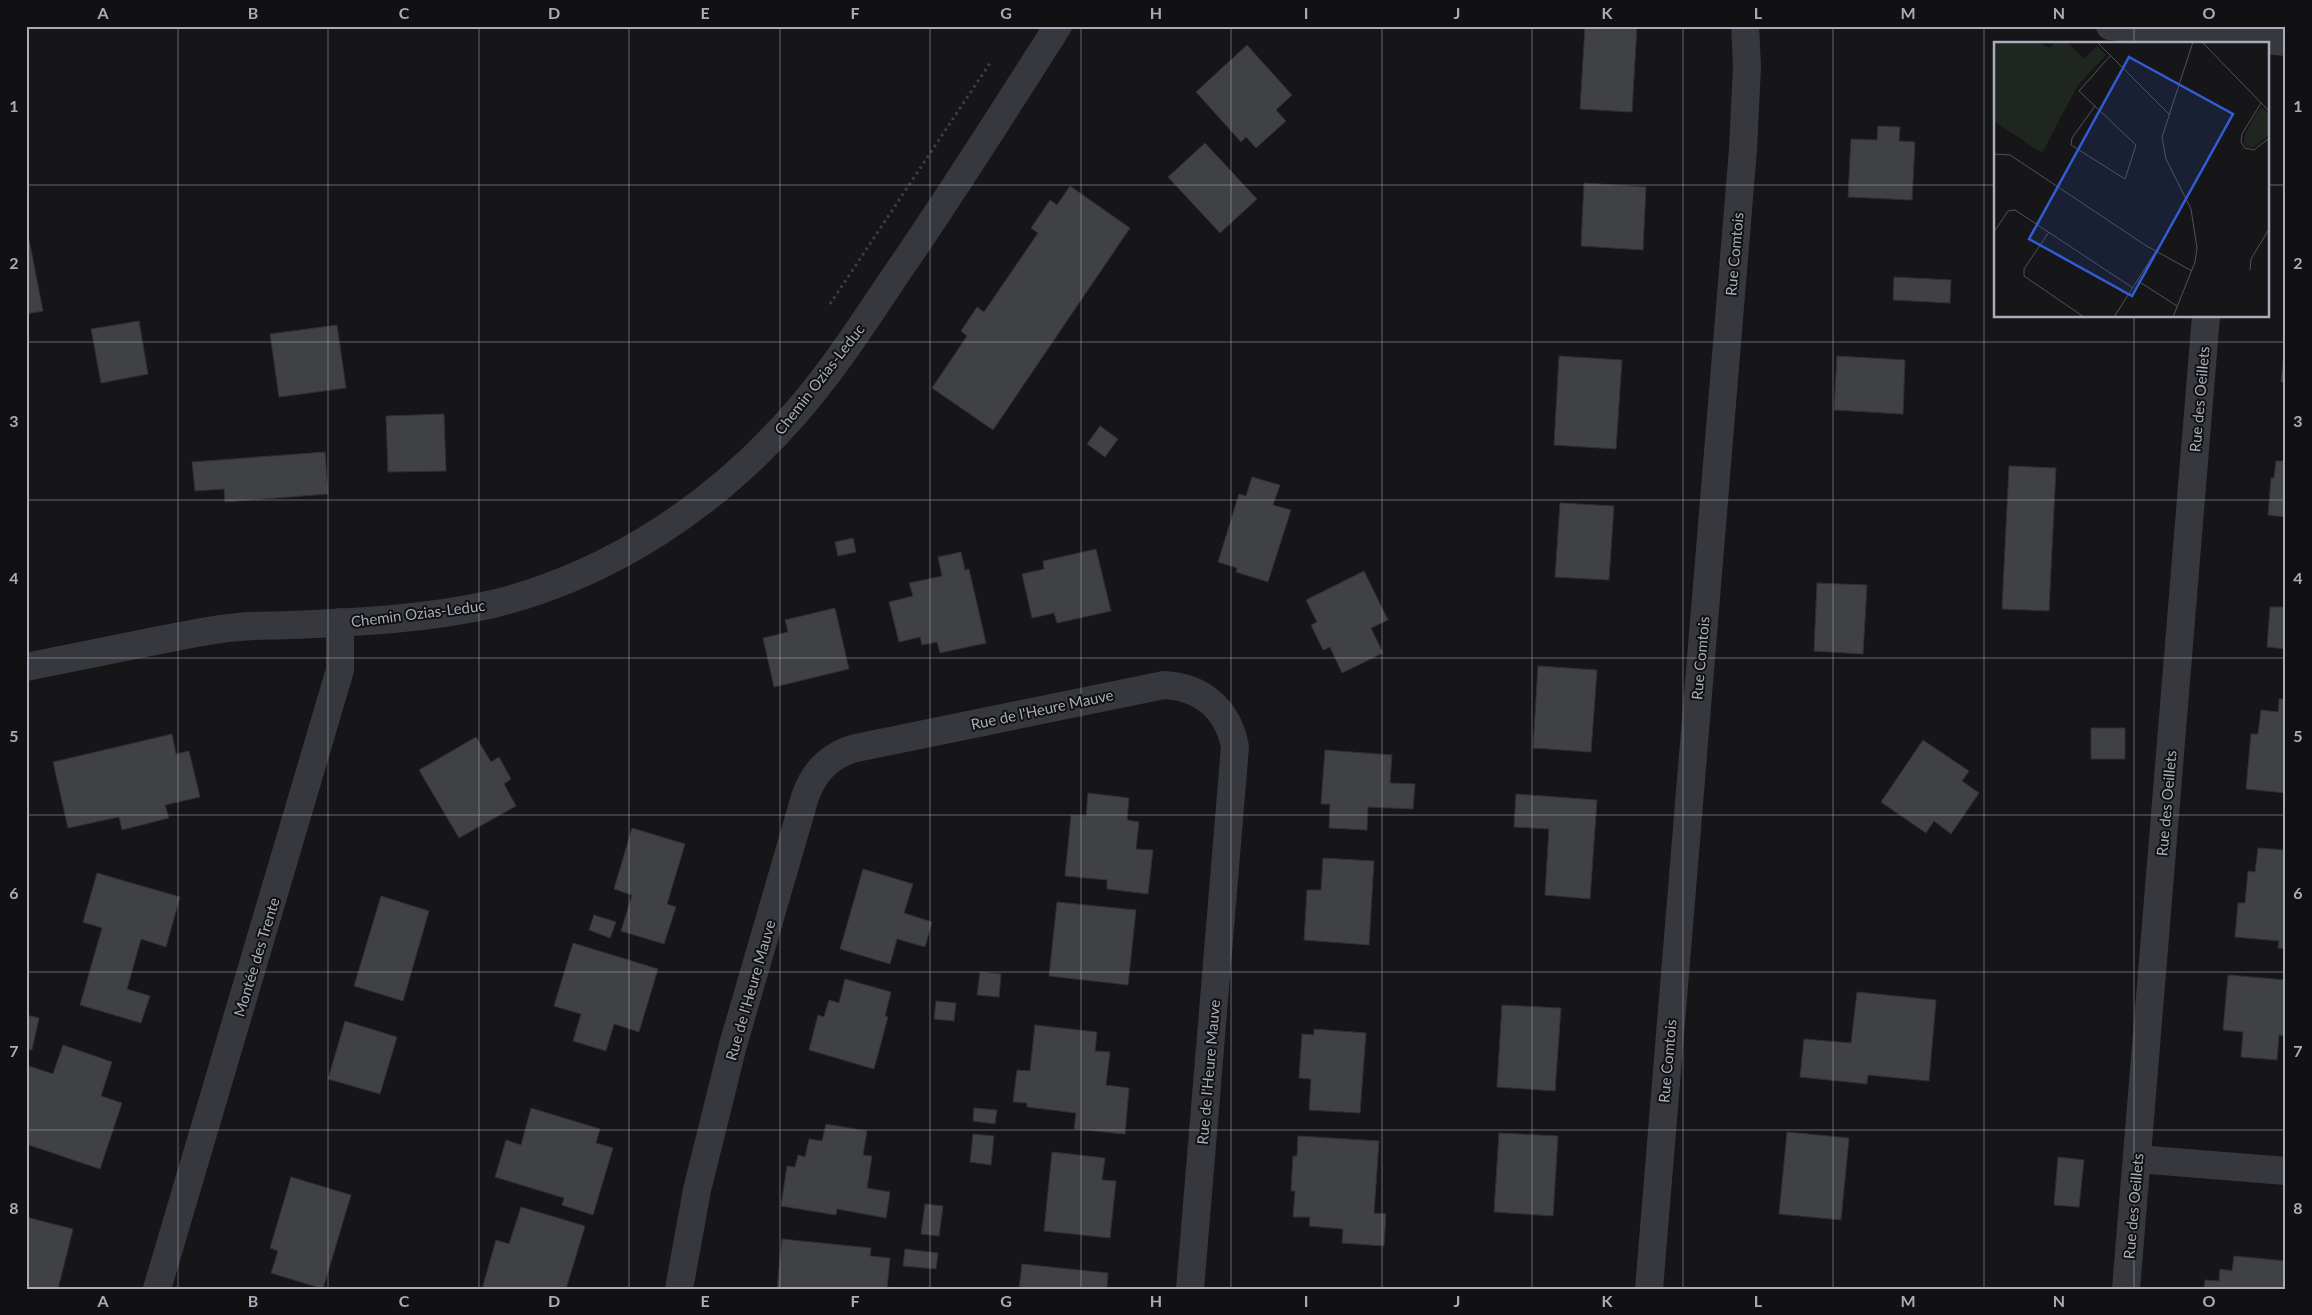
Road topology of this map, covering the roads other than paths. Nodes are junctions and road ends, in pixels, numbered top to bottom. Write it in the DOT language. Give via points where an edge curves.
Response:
graph roads {
  1 [pos="1058,26"];
  2 [pos="1745,26"];
  3 [pos="2123,27"];
  4 [pos="2229,41"];
  5 [pos="2286,42"];
  6 [pos="2206,318"];
  7 [pos="340,622"];
  8 [pos="26,667"];
  9 [pos="2137,1159"];
  10 [pos="2286,1171"];
  11 [pos="157,1289"];
  12 [pos="679,1289"];
  13 [pos="1190,1289"];
  14 [pos="1649,1289"];
  15 [pos="2126,1289"];
  1 -- 7 [label="street, Chemin Ozias-Leduc" via="930,225 834,364 794,415 722,486 632,549 564,582 493,604 455,611"];
  2 -- 14 [label="street, Rue Comtois" via="1747,66 1743,148"];
  3 -- 4 [label="street"];
  4 -- 5 [label="street"];
  6 -- 9 [label="street, Rue des Oeillets"];
  7 -- 8 [label="street, Chemin Ozias-Leduc" via="201,632"];
  7 -- 11 [label="street, Montée des Trente" via="340,670"];
  9 -- 10 [label="street"];
  9 -- 15 [label="street, Rue des Oeillets"];
  12 -- 13 [label="street, Rue de l'Heure Mauve" via="697,1190 733,1045 805,797 816,774 834,757 856,748 1164,684 1190,689 1212,702 1228,722 1235,747"];
}
